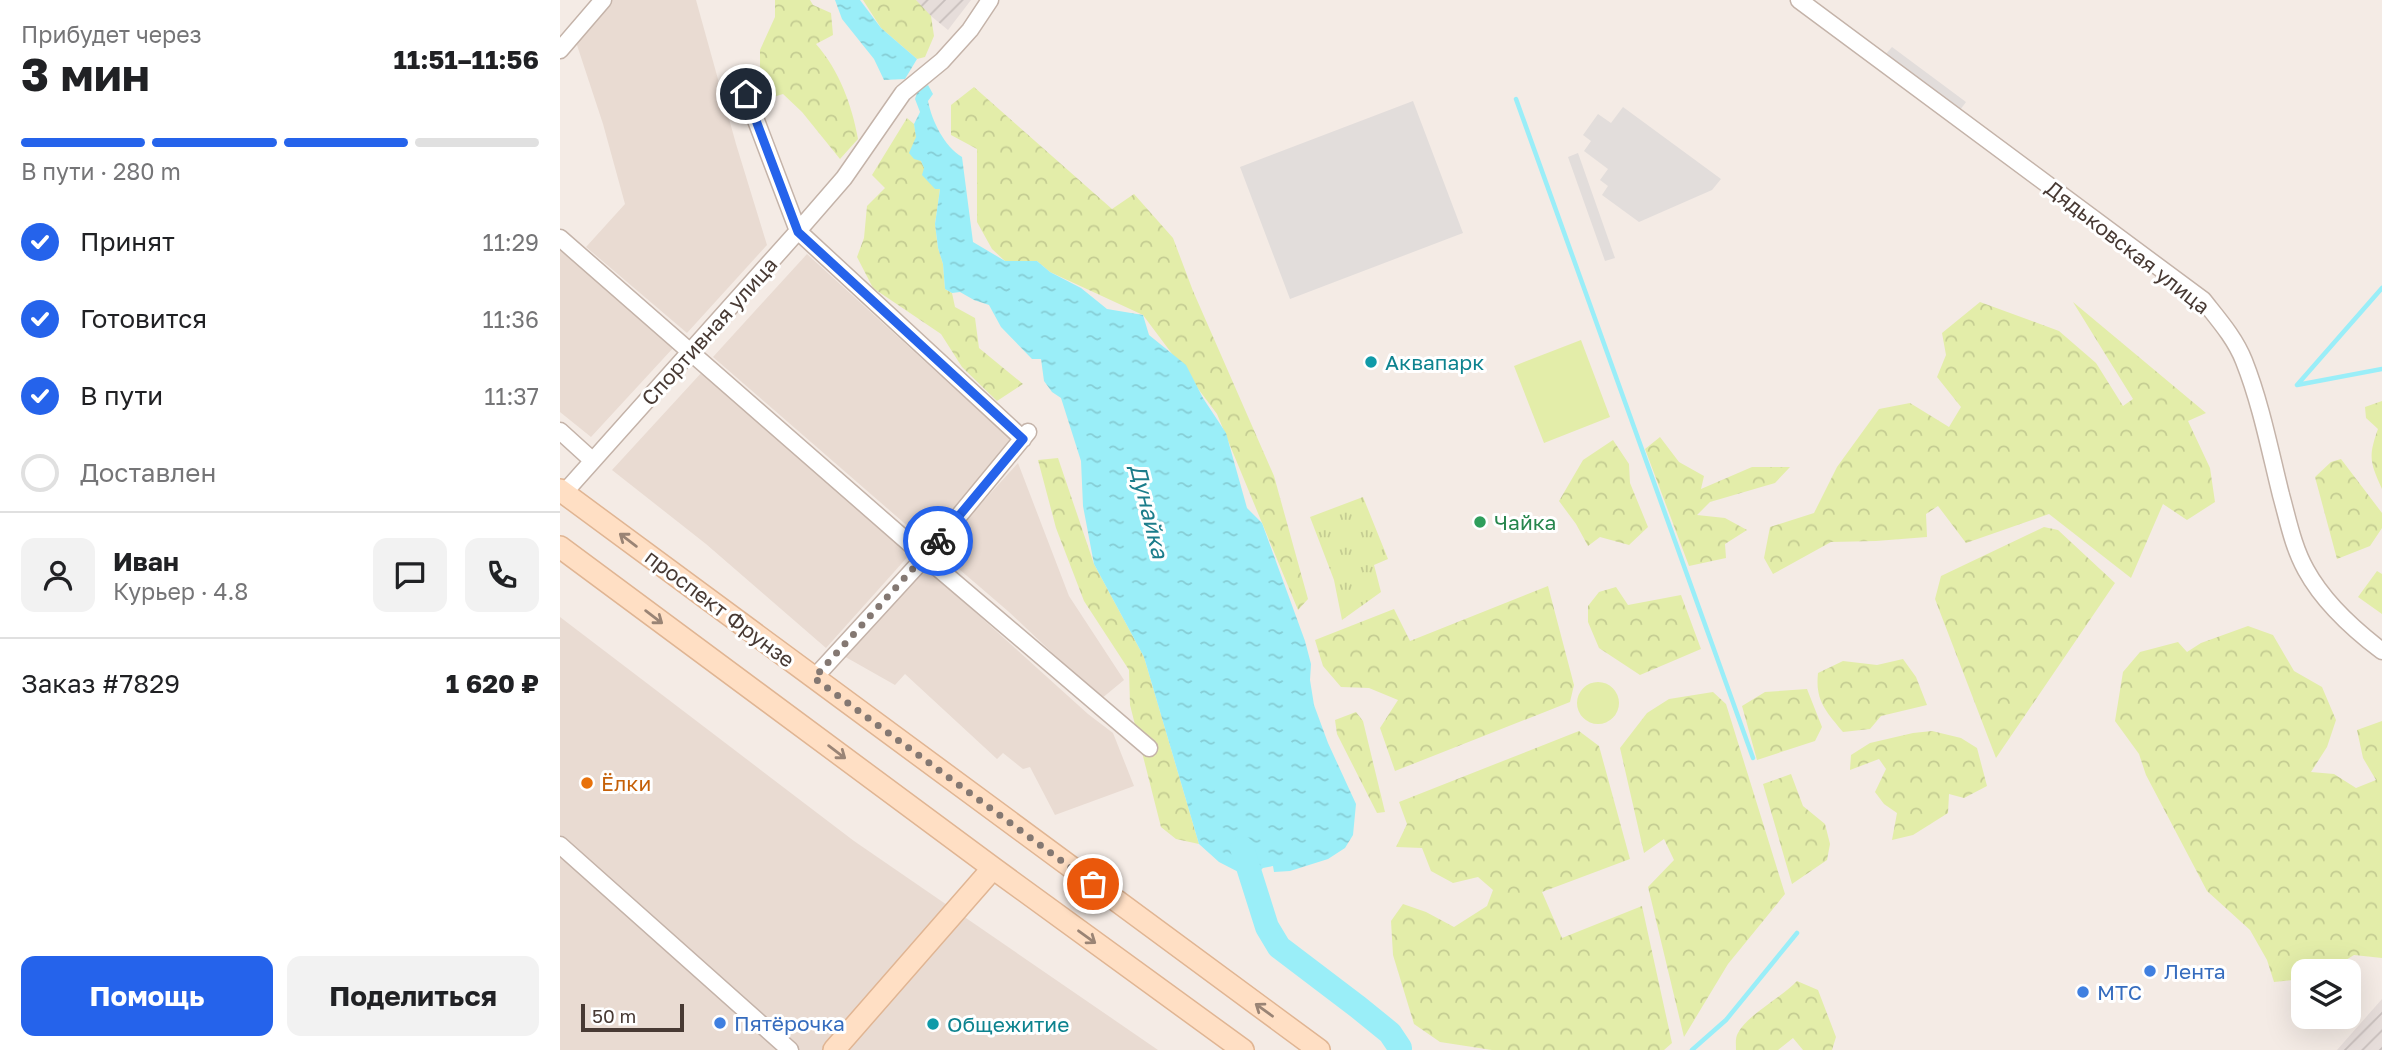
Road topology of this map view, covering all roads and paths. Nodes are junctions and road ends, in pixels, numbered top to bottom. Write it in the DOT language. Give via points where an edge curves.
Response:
graph roads {
  1 [pos="603,0"];
  2 [pos="990,0"];
  3 [pos="1799,0"];
  4 [pos="560,50"];
  5 [pos="746,94"];
  6 [pos="798,232"];
  7 [pos="560,238"];
  8 [pos="690,351"];
  9 [pos="560,431"];
  10 [pos="592,460"];
  11 [pos="561,493"];
  12 [pos="560,547"];
  13 [pos="925,557"];
  14 [pos="2382,651"];
  15 [pos="814,678"];
  16 [pos="1149,748"];
  17 [pos="560,845"];
  18 [pos="993,868"];
  19 [pos="790,1050"];
  20 [pos="834,1050"];
  21 [pos="1243,1050"];
  22 [pos="1319,1050"];
  1 -- 4 [label="street"];
  2 -- 6 [label="street, Спортивная улица" via="942,61 903,93 844,178"];
  3 -- 14 [label="street, Дядьковская улица" via="2203,300 2244,360 2292,537 2305,569 2343,618"];
  5 -- 6 [label="street"];
  6 -- 8 [label="street, Спортивная улица"];
  6 -- 13 [label="street" via="1026,435"];
  7 -- 8 [label="street"];
  8 -- 10 [label="street, Спортивная улица"];
  8 -- 13 [label="street"];
  9 -- 10 [label="street"];
  10 -- 11 [label="street, Спортивная улица"];
  15 -- 11 [label="main road, проспект Фрунзе, one-way"];
  12 -- 18 [label="main road, one-way"];
  13 -- 15 [label="street"];
  13 -- 16 [label="street"];
  22 -- 15 [label="main road, проспект Фрунзе, one-way"];
  17 -- 19 [label="street"];
  18 -- 20 [label="main road"];
  18 -- 21 [label="main road, one-way"];
}
